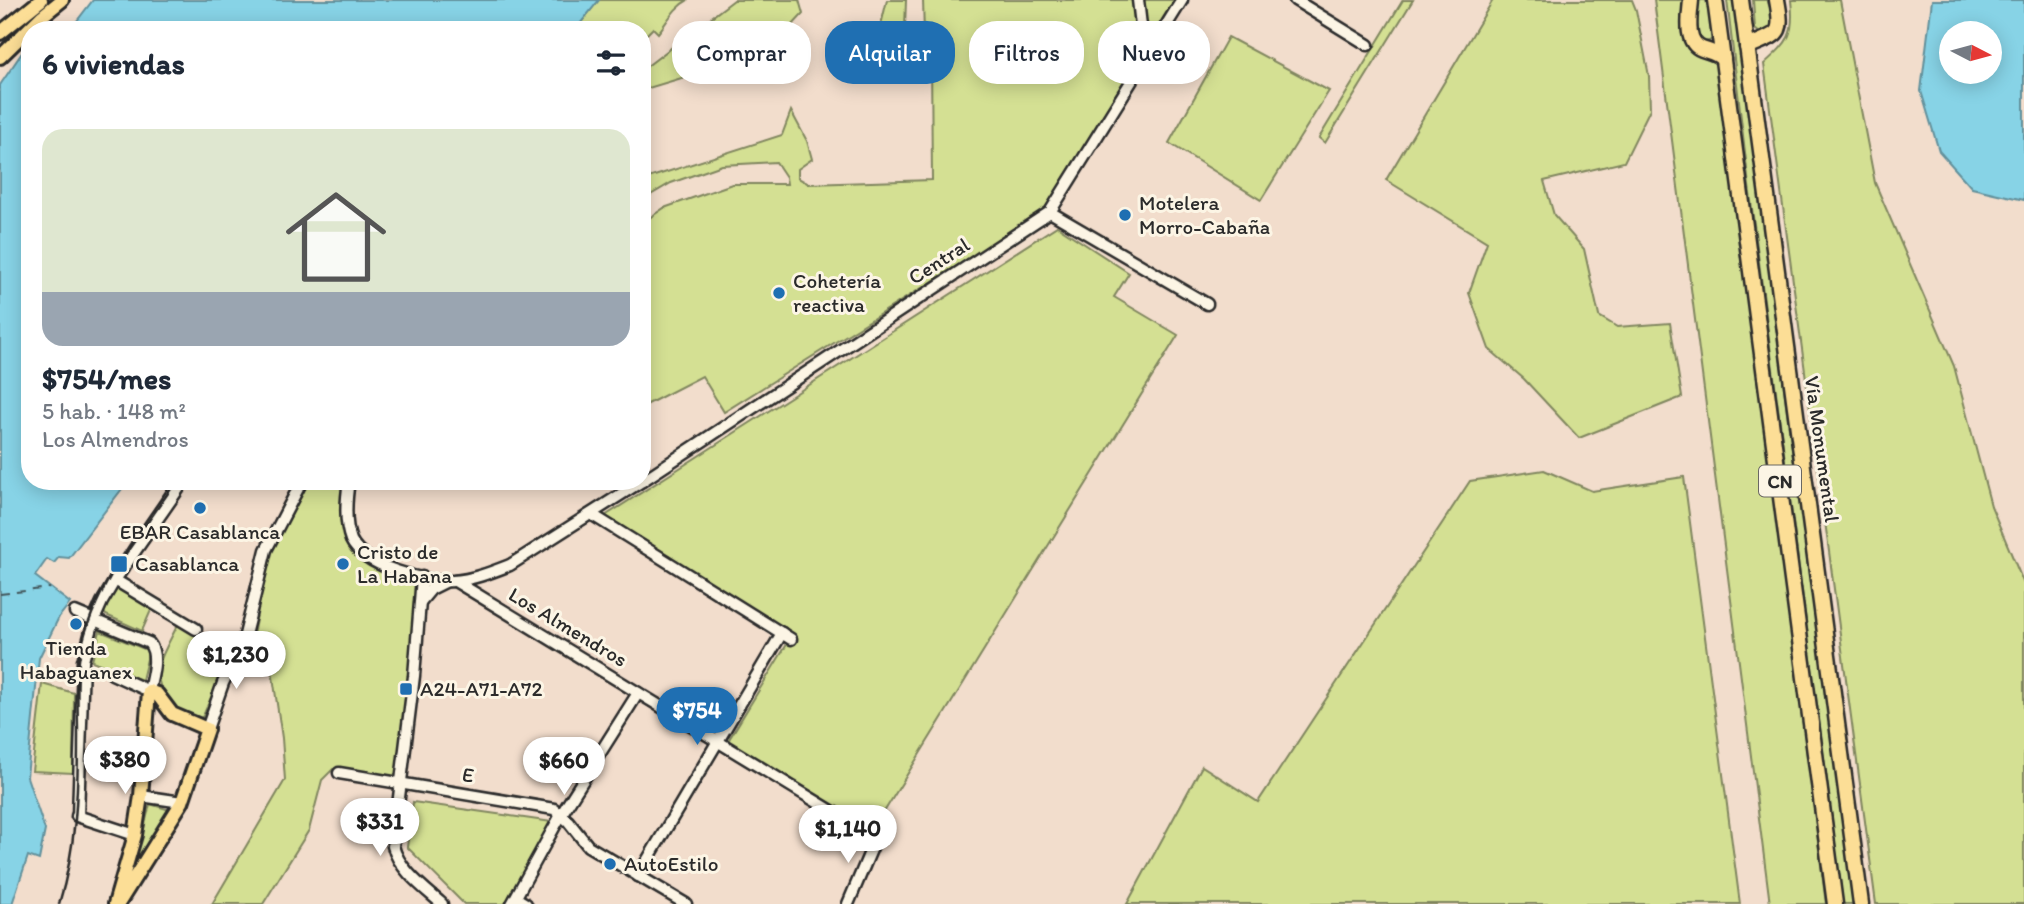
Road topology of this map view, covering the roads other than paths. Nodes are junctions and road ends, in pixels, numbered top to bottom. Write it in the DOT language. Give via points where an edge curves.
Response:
graph roads {
  1 [pos="62,0"];
  2 [pos="1138,0"];
  3 [pos="1182,0"];
  4 [pos="1295,0"];
  5 [pos="1691,0"];
  6 [pos="1717,0"];
  7 [pos="1741,0"];
  8 [pos="1777,0"];
  9 [pos="34,6"];
  10 [pos="24,21"];
  11 [pos="1140,21"];
  12 [pos="1169,21"];
  13 [pos="21,26"];
  14 [pos="0,33"];
  15 [pos="1364,42"];
  16 [pos="1747,47"];
  17 [pos="0,57"];
  18 [pos="1723,58"];
  19 [pos="1131,84"];
  20 [pos="1050,212"];
  21 [pos="1207,304"];
  22 [pos="651,475"];
  23 [pos="178,490"];
  24 [pos="297,490"];
  25 [pos="349,490"];
  26 [pos="628,490"];
  27 [pos="591,514"];
  28 [pos="404,573"];
  29 [pos="422,577"];
  30 [pos="115,580"];
  31 [pos="451,581"];
  32 [pos="421,590"];
  33 [pos="420,602"];
  34 [pos="75,612"];
  35 [pos="94,620"];
  36 [pos="196,629"];
  37 [pos="112,674"];
  38 [pos="153,692"];
  39 [pos="638,693"];
  40 [pos="207,729"];
  41 [pos="718,742"];
  42 [pos="339,773"];
  43 [pos="402,784"];
  44 [pos="141,796"];
  45 [pos="182,802"];
  46 [pos="561,814"];
  47 [pos="135,835"];
  48 [pos="638,876"];
  49 [pos="514,901"];
  50 [pos="117,904"];
  51 [pos="442,904"];
  52 [pos="526,904"];
  53 [pos="686,904"];
  54 [pos="848,904"];
  55 [pos="1835,904"];
  56 [pos="1861,904"];
  1 -- 9 [label="main road"];
  2 -- 11 [label="street"];
  3 -- 12 [label="street, Central"];
  4 -- 15 [label="street"];
  5 -- 18 [label="highway" via="1693,43"];
  6 -- 18 [label="highway, CN"];
  7 -- 16 [label="highway, Vía Monumental / CN"];
  8 -- 16 [label="highway" via="1780,25 1776,35"];
  9 -- 10 [label="main road"];
  9 -- 14 [label="main road"];
  13 -- 17 [label="main road"];
  16 -- 56 [label="highway, Vía Monumental / CN"];
  18 -- 55 [label="highway, CN"];
  19 -- 20 [label="street, Central"];
  20 -- 21 [label="street"];
  20 -- 22 [label="street, Central"];
  23 -- 30 [label="street"];
  24 -- 40 [label="street" via="266,550 243,643"];
  25 -- 28 [label="street" via="347,526 352,542 363,555"];
  26 -- 27 [label="street, Central"];
  27 -- 31 [label="street, Central" via="510,565"];
  27 -- 41 [label="street" via="786,636"];
  28 -- 29 [label="street"];
  28 -- 32 [label="street"];
  29 -- 31 [label="street"];
  29 -- 32 [label="street"];
  30 -- 35 [label="street"];
  30 -- 36 [label="street"];
  31 -- 33 [label="street" via="431,589"];
  31 -- 39 [label="street, Los Almendros"];
  32 -- 33 [label="street"];
  33 -- 43 [label="street"];
  34 -- 35 [label="street"];
  35 -- 38 [label="street" via="154,648"];
  35 -- 47 [label="street" via="83,661 77,816"];
  37 -- 38 [label="street"];
  38 -- 40 [label="main road" via="172,714"];
  38 -- 44 [label="main road"];
  39 -- 41 [label="street, Los Almendros"];
  39 -- 46 [label="street"];
  40 -- 45 [label="main road"];
  41 -- 48 [label="street"];
  41 -- 54 [label="street, Los Almendros" via="876,838"];
  42 -- 43 [label="street, E"];
  43 -- 46 [label="street, E" via="554,809"];
  43 -- 51 [label="street" via="395,854 411,877"];
  44 -- 45 [label="street"];
  44 -- 47 [label="main road"];
  45 -- 50 [label="main road"];
  46 -- 48 [label="street" via="588,846"];
  46 -- 49 [label="street"];
  47 -- 50 [label="main road"];
  48 -- 53 [label="street"];
  49 -- 52 [label="street"];
}
